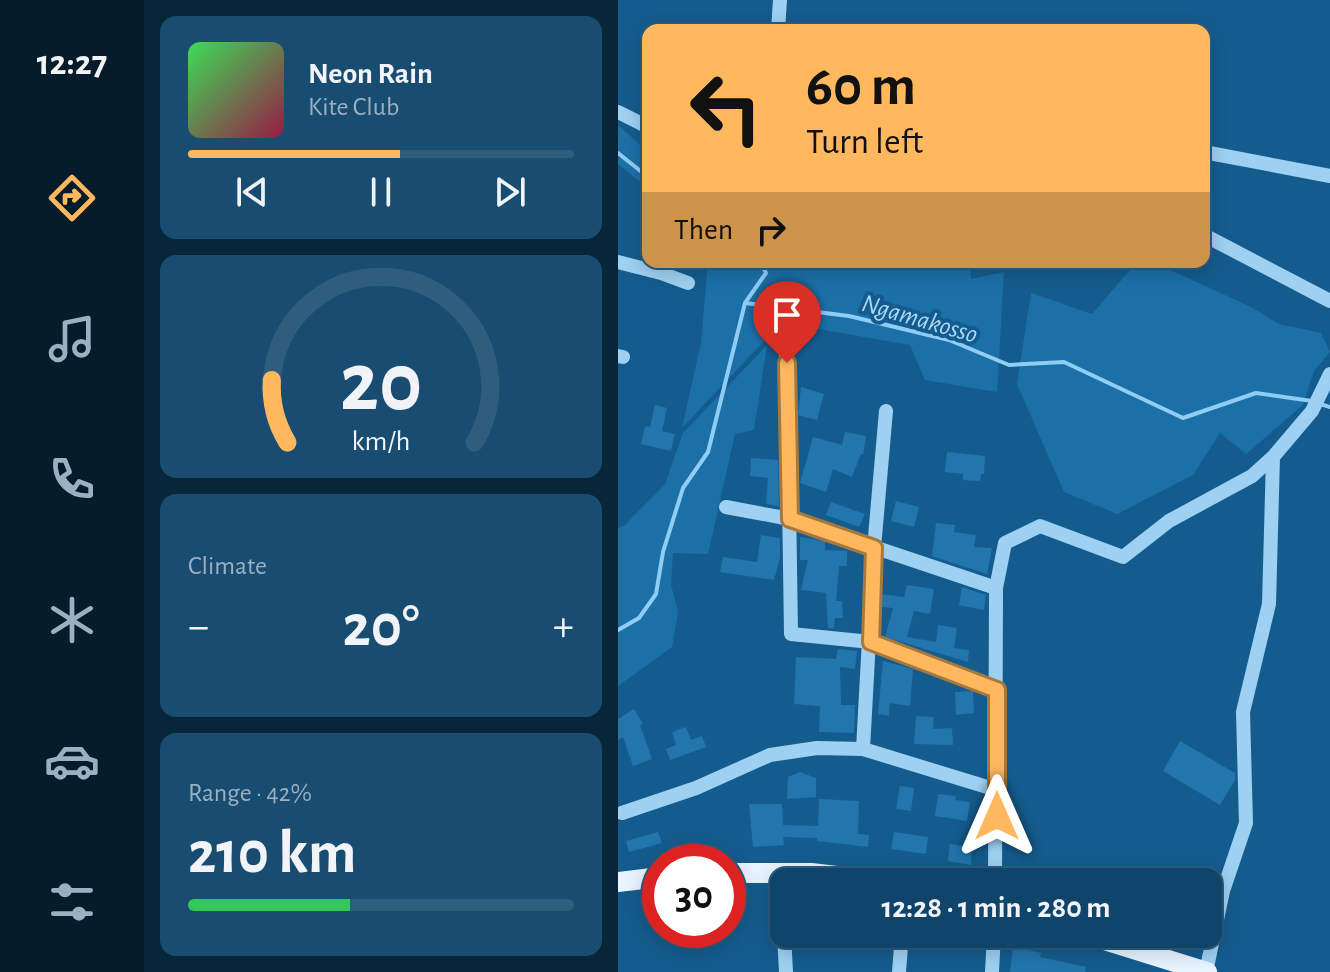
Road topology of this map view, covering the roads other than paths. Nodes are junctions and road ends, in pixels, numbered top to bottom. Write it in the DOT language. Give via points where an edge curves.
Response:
graph roads {
  1 [pos="780,0"];
  2 [pos="778,24"];
  3 [pos="618,112"];
  4 [pos="642,124"];
  5 [pos="1210,153"];
  6 [pos="1330,176"];
  7 [pos="1210,238"];
  8 [pos="618,262"];
  9 [pos="688,283"];
  10 [pos="1330,301"];
  11 [pos="783,333"];
  12 [pos="1327,381"];
  13 [pos="886,411"];
  14 [pos="1273,457"];
  15 [pos="726,507"];
  16 [pos="790,519"];
  17 [pos="874,548"];
  18 [pos="996,588"];
  19 [pos="871,642"];
  20 [pos="997,690"];
  21 [pos="863,749"];
  22 [pos="997,790"];
  23 [pos="622,813"];
  24 [pos="995,868"];
  25 [pos="746,873"];
  26 [pos="770,873"];
  27 [pos="642,879"];
  28 [pos="618,882"];
  29 [pos="785,948"];
  30 [pos="901,948"];
  31 [pos="993,948"];
  32 [pos="1130,948"];
  33 [pos="786,972"];
  34 [pos="899,972"];
  35 [pos="992,972"];
  36 [pos="1206,972"];
  1 -- 2 [label="street"];
  3 -- 4 [label="street"];
  5 -- 6 [label="street"];
  7 -- 10 [label="street"];
  8 -- 9 [label="street"];
  11 -- 16 [label="street"];
  12 -- 14 [label="street" via="1312,411"];
  13 -- 17 [label="street"];
  14 -- 18 [label="street" via="1252,476 1169,521 1123,557 1040,526 1005,543"];
  14 -- 36 [label="street" via="1269,604 1243,712 1246,823 1223,891"];
  15 -- 16 [label="street"];
  16 -- 17 [label="street"];
  16 -- 19 [label="street" via="791,634"];
  17 -- 18 [label="street"];
  17 -- 19 [label="street"];
  18 -- 20 [label="street"];
  19 -- 20 [label="street"];
  19 -- 21 [label="street"];
  20 -- 22 [label="street"];
  21 -- 22 [label="street"];
  21 -- 23 [label="street" via="770,755"];
  22 -- 24 [label="street"];
  25 -- 26 [label="main road"];
  27 -- 28 [label="main road"];
  29 -- 33 [label="street"];
  30 -- 34 [label="street"];
  31 -- 35 [label="street"];
  32 -- 36 [label="main road"];
}
